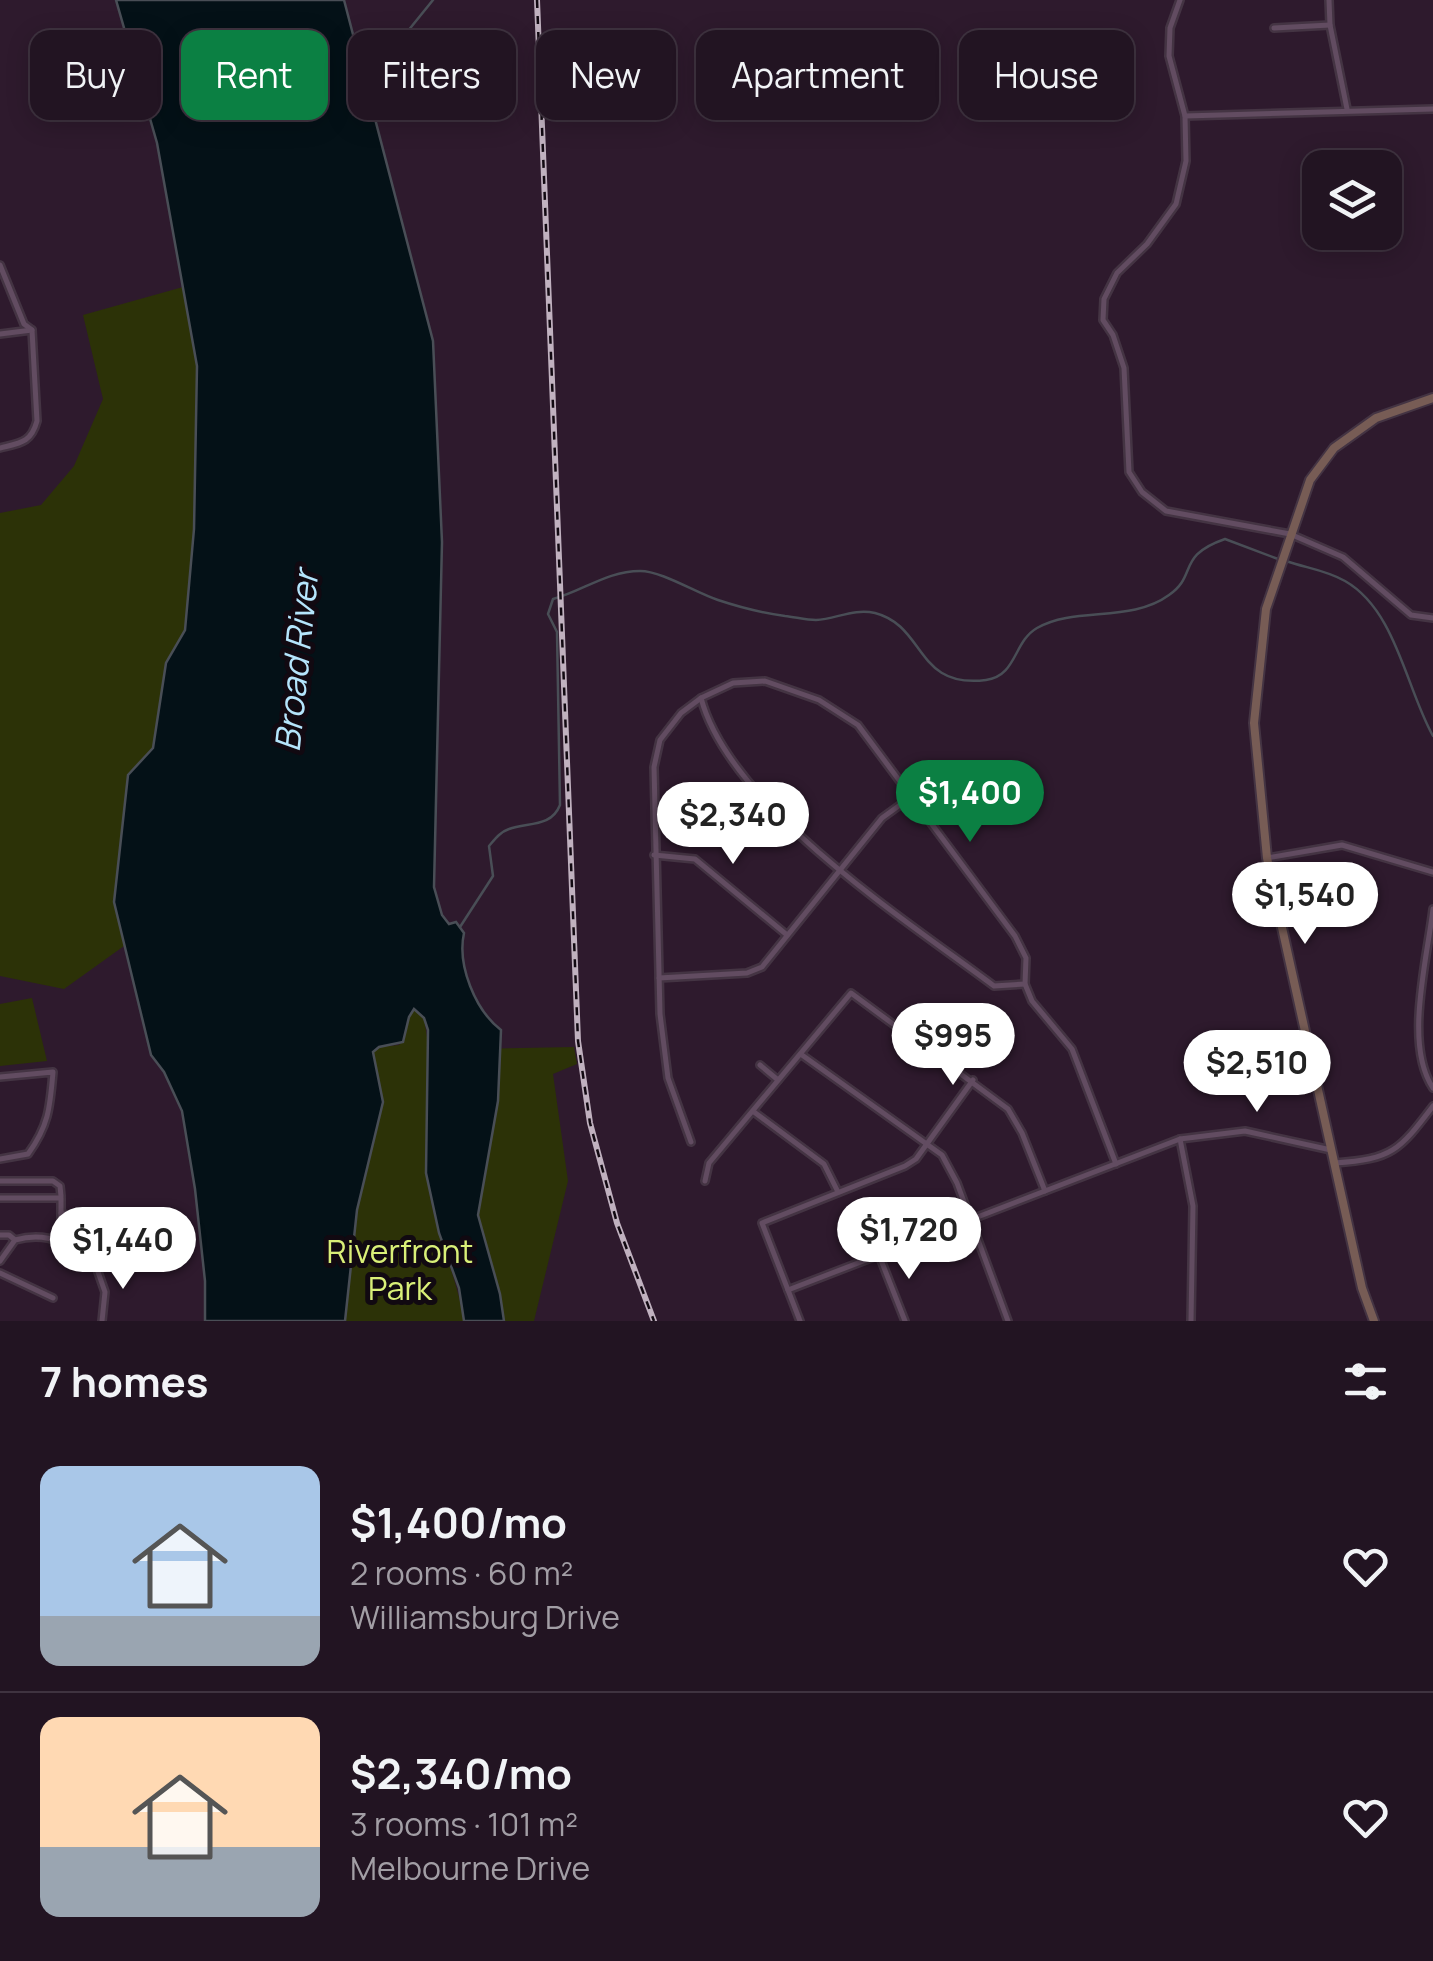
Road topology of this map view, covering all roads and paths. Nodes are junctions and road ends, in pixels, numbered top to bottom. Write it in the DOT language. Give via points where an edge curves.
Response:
graph roads {
  1 [pos="1180,0"];
  2 [pos="1329,0"];
  3 [pos="1330,25"];
  4 [pos="1274,28"];
  5 [pos="1347,109"];
  6 [pos="1433,109"];
  7 [pos="1185,116"];
  8 [pos="0,265"];
  9 [pos="32,330"];
  10 [pos="0,334"];
  11 [pos="1433,398"];
  12 [pos="0,448"];
  13 [pos="1290,534"];
  14 [pos="1433,618"];
  15 [pos="701,698"];
  16 [pos="911,797"];
  17 [pos="654,855"];
  18 [pos="1268,858"];
  19 [pos="840,870"];
  20 [pos="1433,872"];
  21 [pos="1433,908"];
  22 [pos="787,935"];
  23 [pos="659,978"];
  24 [pos="1025,984"];
  25 [pos="802,1055"];
  26 [pos="760,1065"];
  27 [pos="0,1077"];
  28 [pos="778,1080"];
  29 [pos="972,1080"];
  30 [pos="1433,1088"];
  31 [pos="1433,1106"];
  32 [pos="754,1112"];
  33 [pos="1180,1139"];
  34 [pos="690,1142"];
  35 [pos="926,1143"];
  36 [pos="1332,1150"];
  37 [pos="0,1159"];
  38 [pos="1334,1163"];
  39 [pos="1116,1164"];
  40 [pos="0,1181"];
  41 [pos="706,1181"];
  42 [pos="1044,1191"];
  43 [pos="838,1192"];
  44 [pos="0,1198"];
  45 [pos="61,1198"];
  46 [pos="61,1212"];
  47 [pos="971,1220"];
  48 [pos="0,1235"];
  49 [pos="16,1240"];
  50 [pos="62,1240"];
  51 [pos="880,1255"];
  52 [pos="0,1261"];
  53 [pos="97,1268"];
  54 [pos="0,1273"];
  55 [pos="788,1290"];
  56 [pos="54,1298"];
  57 [pos="102,1321"];
  58 [pos="800,1321"];
  59 [pos="905,1321"];
  60 [pos="1008,1321"];
  61 [pos="1192,1321"];
  62 [pos="1374,1321"];
  1 -- 7 [label="street" via="1169,56"];
  2 -- 3 [label="street"];
  3 -- 4 [label="street"];
  3 -- 5 [label="street"];
  5 -- 6 [label="street"];
  5 -- 7 [label="street"];
  7 -- 13 [label="street" via="1186,161 1176,204 1117,273 1104,300 1103,320 1124,368 1129,472 1166,511"];
  8 -- 9 [label="street"];
  9 -- 10 [label="street"];
  9 -- 12 [label="street" via="37,421 26,442"];
  11 -- 13 [label="street" via="1376,418 1334,448 1310,480"];
  13 -- 14 [label="street" via="1342,558 1411,615"];
  13 -- 18 [label="street" via="1266,609 1254,723"];
  15 -- 16 [label="street" via="733,683 765,680 819,700 858,724"];
  15 -- 17 [label="street" via="660,740"];
  15 -- 19 [label="street" via="715,736 738,767 809,846"];
  16 -- 19 [label="street" via="882,818"];
  16 -- 24 [label="street" via="1015,936 1026,958"];
  17 -- 22 [label="street" via="695,859"];
  17 -- 23 [label="street"];
  18 -- 20 [label="street" via="1342,844"];
  18 -- 36 [label="street"];
  19 -- 22 [label="street"];
  19 -- 24 [label="street" via="994,986"];
  21 -- 30 [label="street" via="1417,1041"];
  22 -- 23 [label="street" via="762,967 747,973"];
  23 -- 34 [label="street" via="668,1078"];
  24 -- 39 [label="street" via="1072,1049"];
  25 -- 28 [label="street"];
  25 -- 29 [label="street" via="851,993"];
  25 -- 35 [label="street"];
  26 -- 28 [label="street"];
  27 -- 37 [label="street" via="53,1072 48,1123 38,1141 28,1154"];
  28 -- 32 [label="street"];
  29 -- 35 [label="street"];
  29 -- 42 [label="street" via="1015,1120"];
  31 -- 38 [label="street" via="1396,1150"];
  32 -- 41 [label="street" via="708,1162"];
  32 -- 43 [label="street" via="824,1164"];
  33 -- 36 [label="street" via="1245,1131"];
  33 -- 39 [label="street"];
  33 -- 61 [label="street" via="1193,1206"];
  35 -- 43 [label="street" via="905,1166"];
  35 -- 47 [label="street" via="950,1166"];
  36 -- 38 [label="street"];
  38 -- 62 [label="street"];
  39 -- 42 [label="street"];
  40 -- 45 [label="street" via="53,1181"];
  42 -- 47 [label="street"];
  43 -- 55 [label="street" via="762,1223"];
  44 -- 45 [label="street"];
  45 -- 46 [label="street"];
  46 -- 50 [label="street"];
  46 -- 53 [label="street" via="101,1242"];
  47 -- 51 [label="street"];
  47 -- 60 [label="street"];
  48 -- 49 [label="street"];
  49 -- 50 [label="street"];
  49 -- 52 [label="street"];
  50 -- 53 [label="street"];
  51 -- 55 [label="street"];
  51 -- 59 [label="street"];
  53 -- 57 [label="street" via="105,1292"];
  54 -- 56 [label="street"];
  55 -- 58 [label="street"];
}
